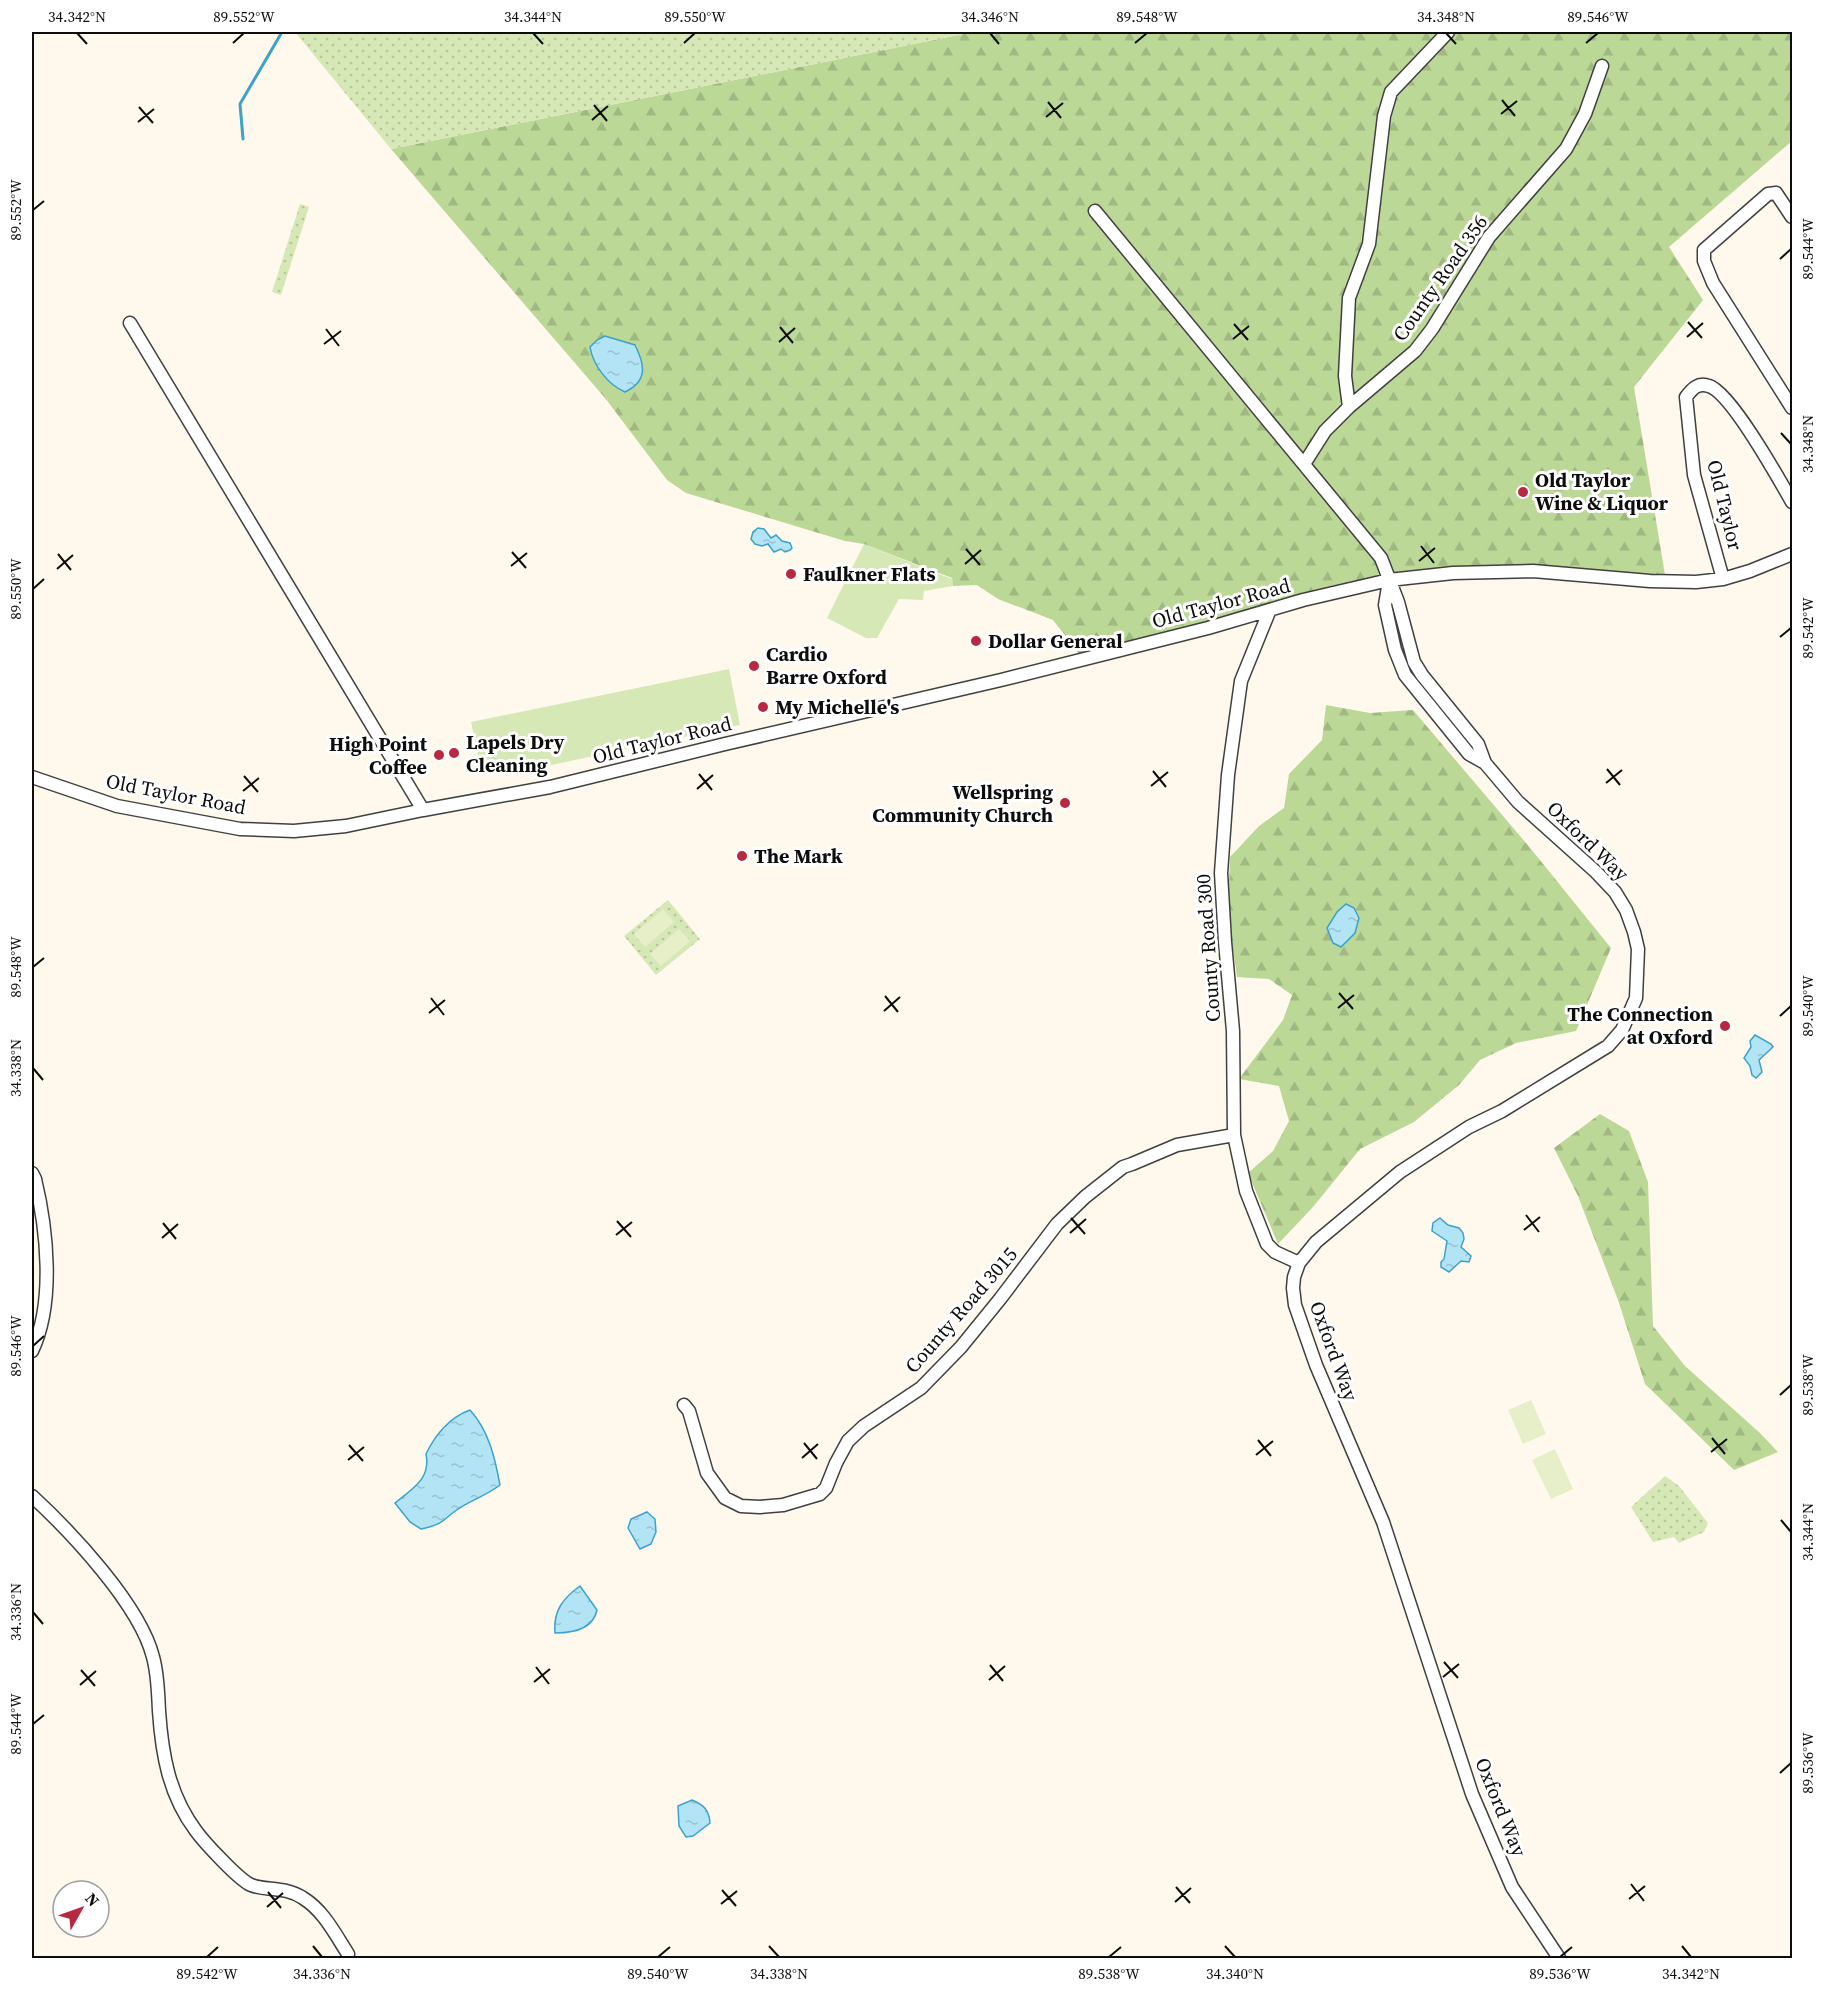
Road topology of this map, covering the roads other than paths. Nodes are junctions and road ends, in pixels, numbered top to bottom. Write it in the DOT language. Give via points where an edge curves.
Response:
graph roads {
  1 [pos="1448,32"];
  2 [pos="1602,66"];
  3 [pos="1095,211"];
  4 [pos="1792,217"];
  5 [pos="129,323"];
  6 [pos="1349,407"];
  7 [pos="1792,408"];
  8 [pos="1304,464"];
  9 [pos="1792,502"];
  10 [pos="1792,554"];
  11 [pos="1723,579"];
  12 [pos="1389,580"];
  13 [pos="1269,612"];
  14 [pos="32,777"];
  15 [pos="423,810"];
  16 [pos="1234,1135"];
  17 [pos="32,1173"];
  18 [pos="1299,1263"];
  19 [pos="32,1351"];
  20 [pos="684,1405"];
  21 [pos="32,1496"];
  22 [pos="348,1954"];
  23 [pos="1559,1959"];
  1 -- 6 [label="street" via="1391,92 1384,116 1369,244 1349,298 1345,376"];
  2 -- 6 [label="street, County Road 356" via="1585,114 1566,149 1489,237 1432,330 1415,351"];
  3 -- 8 [label="street"];
  4 -- 7 [label="street" via="1776,193 1768,194 1704,250 1713,283"];
  5 -- 15 [label="street"];
  6 -- 8 [label="street, County Road 356" via="1325,430"];
  8 -- 12 [label="street" via="1381,558"];
  9 -- 11 [label="street, Old Taylor" via="1748,428 1718,391 1701,385 1694,388 1686,397 1694,475"];
  10 -- 11 [label="street, Old Taylor Road"];
  11 -- 12 [label="street, Old Taylor Road" via="1650,581 1533,571"];
  12 -- 13 [label="street, Old Taylor Road"];
  12 -- 18 [label="street, Oxford Way" via="1414,662 1478,744 1485,763 1518,802 1596,872 1626,910 1638,949 1636,998 1622,1030 1608,1046 1431,1150 1327,1230"];
  13 -- 15 [label="street, Old Taylor Road" via="550,787"];
  13 -- 16 [label="street, County Road 300" via="1241,681 1228,775 1221,873 1233,1031"];
  14 -- 15 [label="street, Old Taylor Road" via="117,806 240,829 294,831 346,826"];
  16 -- 18 [label="street, County Road 300" via="1246,1191 1267,1244"];
  16 -- 20 [label="street, County Road 3015" via="1177,1145 1124,1167 1085,1197 1057,1224 961,1347 928,1381 848,1441 820,1494 760,1507 741,1506 725,1498 707,1473 689,1410"];
  17 -- 19 [label="street" via="43,1219 46,1256 45,1295"];
  18 -- 23 [label="street, Oxford Way" via="1294,1277 1295,1305 1383,1522 1472,1794 1512,1887"];
  21 -- 22 [label="street" via="81,1546 146,1636 158,1683 164,1762 172,1790 196,1832 250,1885 283,1889 303,1898 321,1914"];
}
